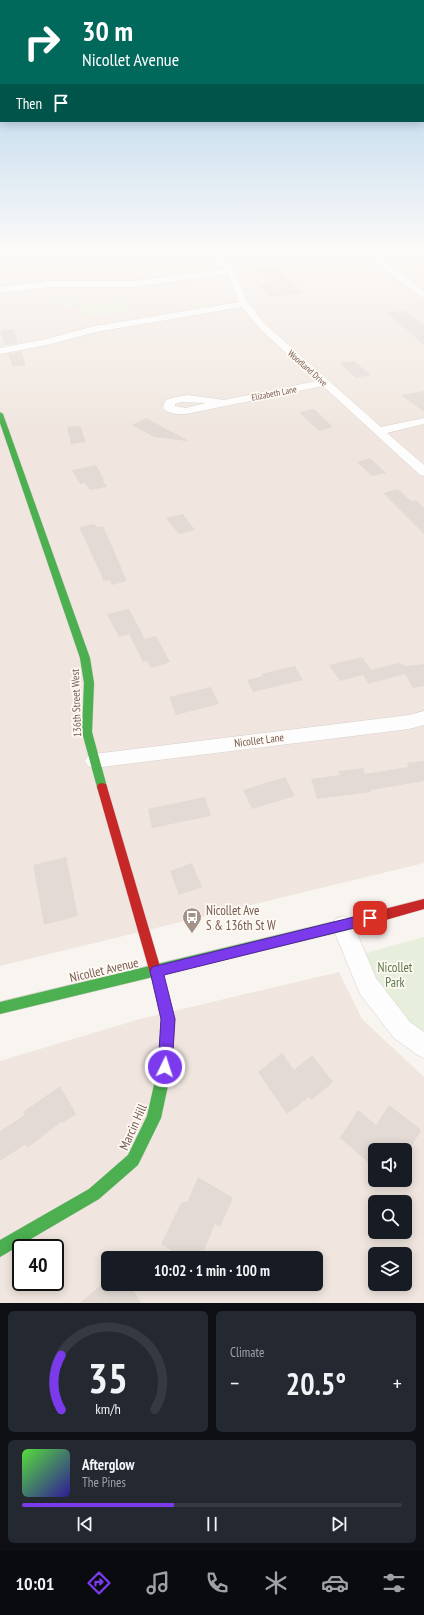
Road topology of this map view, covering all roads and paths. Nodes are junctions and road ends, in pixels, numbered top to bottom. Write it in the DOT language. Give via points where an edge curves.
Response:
graph roads {
  1 [pos="209,310"];
  2 [pos="249,310"];
  3 [pos="0,350"];
  4 [pos="324,383"];
  5 [pos="223,403"];
  6 [pos="0,414"];
  7 [pos="424,421"];
  8 [pos="379,431"];
  9 [pos="424,472"];
  10 [pos="424,718"];
  11 [pos="94,761"];
  12 [pos="424,904"];
  13 [pos="343,926"];
  14 [pos="156,971"];
  15 [pos="0,1008"];
  16 [pos="424,1046"];
  17 [pos="0,1249"];
  1 -- 3 [label="street" via="95,329 34,345"];
  2 -- 4 [label="street, Woodland Drive" via="263,327"];
  4 -- 5 [label="street, Elizabeth Lane"];
  4 -- 8 [label="street, Woodland Drive"];
  6 -- 11 [label="street, 136th Street West" via="85,658 89,683 87,732"];
  7 -- 8 [label="street"];
  8 -- 9 [label="street, Woodland Drive"];
  10 -- 11 [label="street, Nicollet Lane" via="409,722"];
  11 -- 14 [label="street, 136th Street West"];
  12 -- 13 [label="street, Nicollet Avenue"];
  13 -- 14 [label="street, Nicollet Avenue"];
  13 -- 16 [label="street" via="368,986 402,1030"];
  14 -- 15 [label="street, Nicollet Avenue"];
  14 -- 17 [label="street, Marcin Hill" via="168,1019 165,1067 154,1118 133,1160 94,1194"];
}
